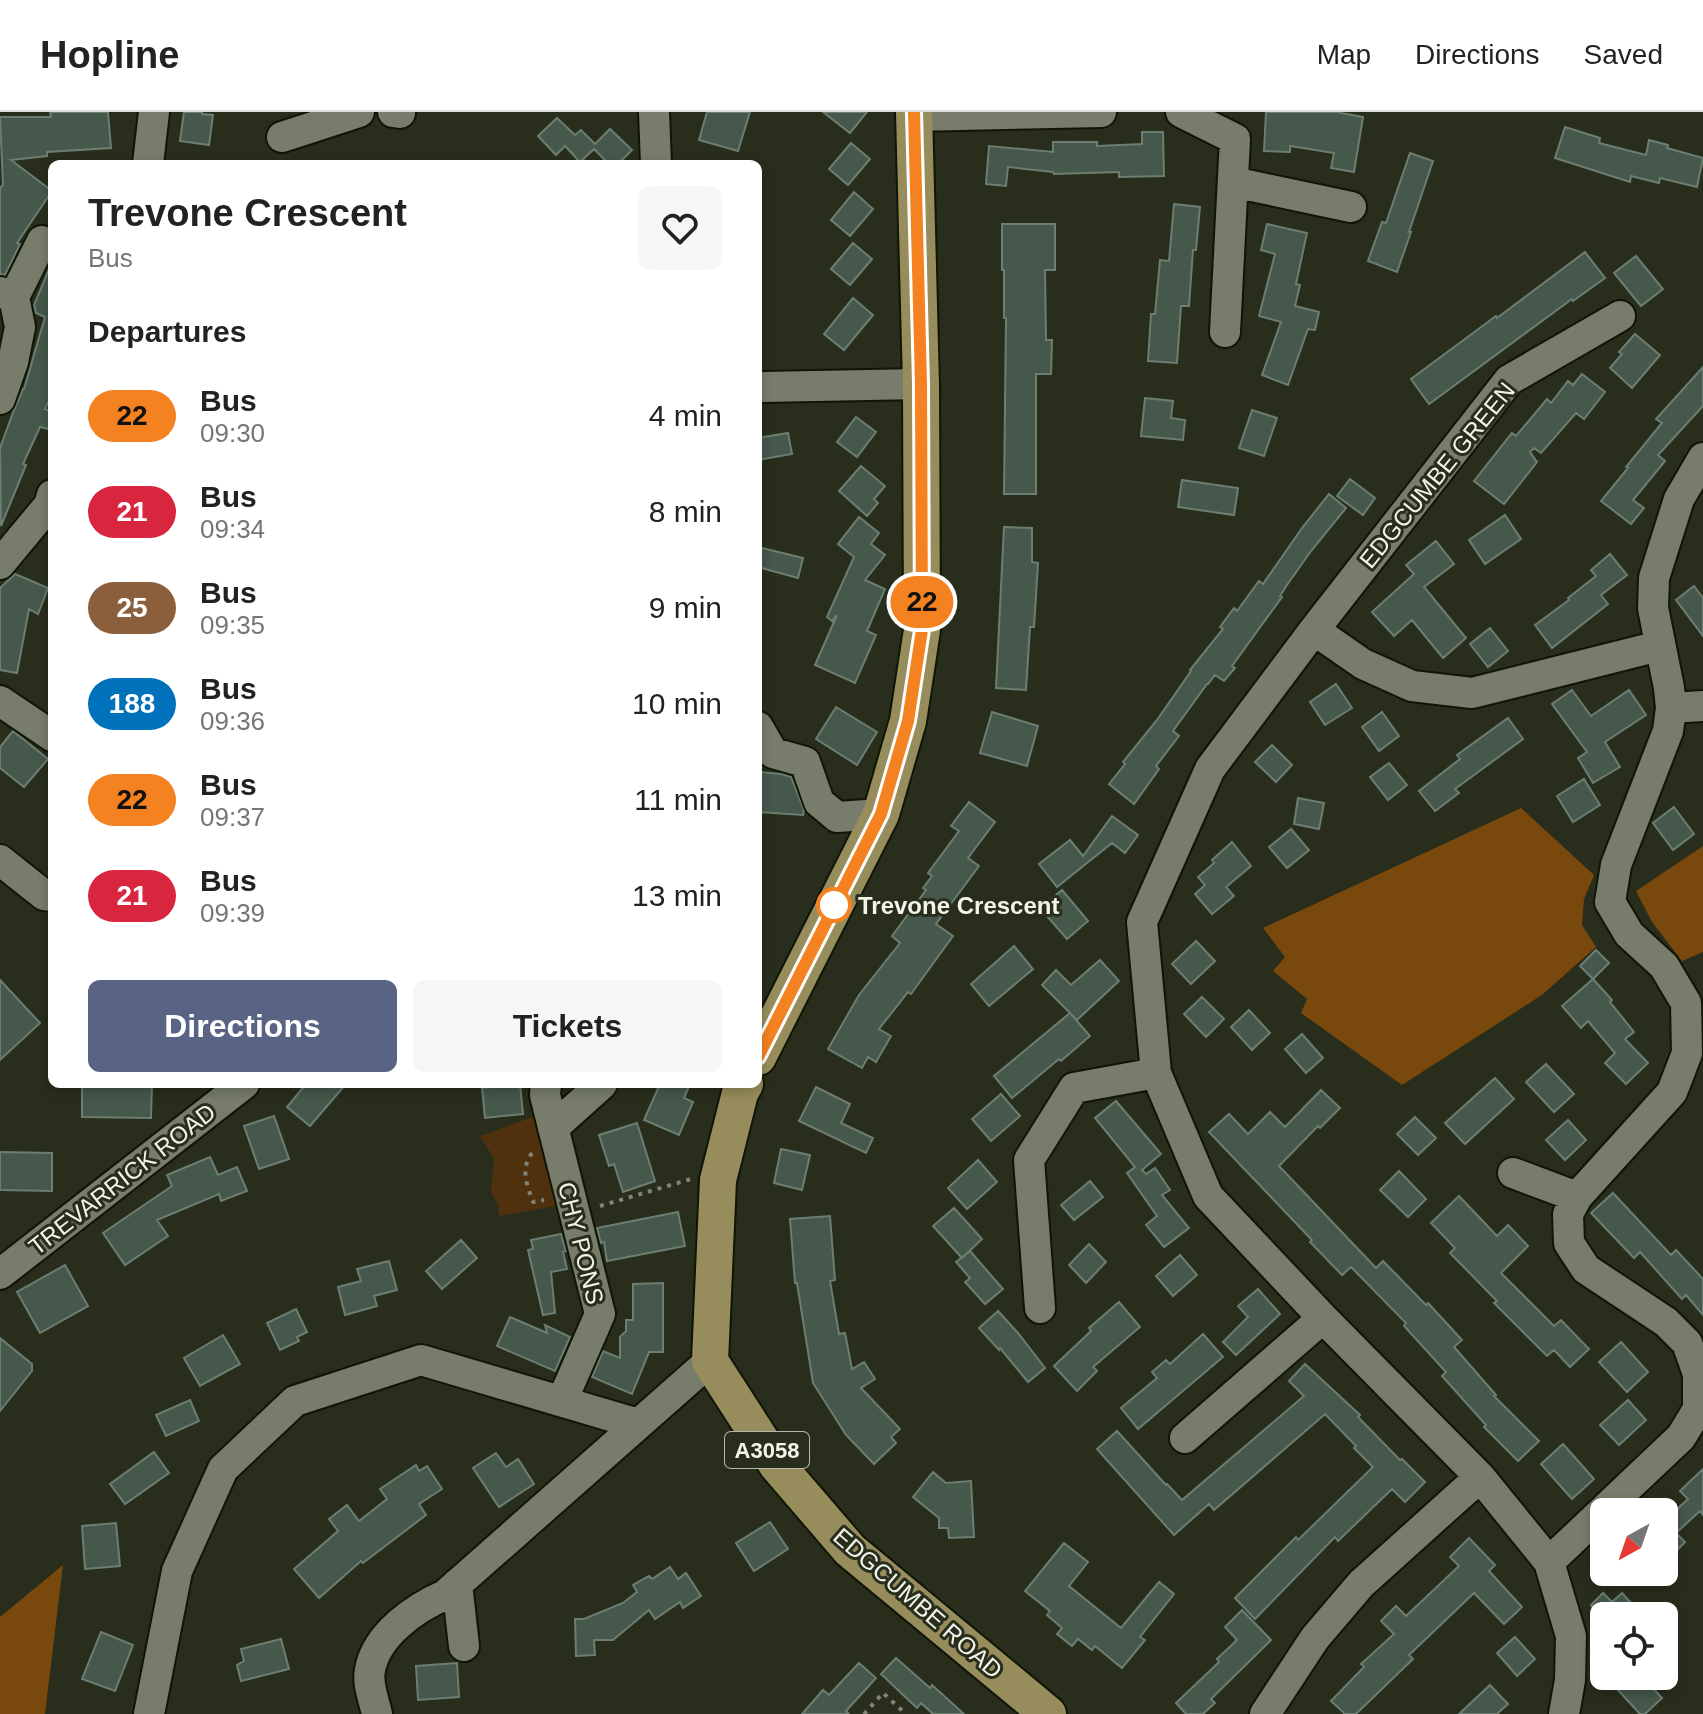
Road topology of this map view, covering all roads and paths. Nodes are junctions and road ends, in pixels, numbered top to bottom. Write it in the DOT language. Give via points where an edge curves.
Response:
graph roads {
  1 [pos="154,112"];
  2 [pos="359,112"];
  3 [pos="393,112"];
  4 [pos="654,112"];
  5 [pos="1101,112"];
  6 [pos="1181,112"];
  7 [pos="400,113"];
  8 [pos="914,114"];
  9 [pos="282,137"];
  10 [pos="148,160"];
  11 [pos="656,160"];
  12 [pos="1233,182"];
  13 [pos="1351,207"];
  14 [pos="42,241"];
  15 [pos="7,295"];
  16 [pos="1620,316"];
  17 [pos="1225,332"];
  18 [pos="921,384"];
  19 [pos="762,387"];
  20 [pos="0,399"];
  21 [pos="1703,458"];
  22 [pos="48,506"];
  23 [pos="0,564"];
  24 [pos="1314,630"];
  25 [pos="1659,646"];
  26 [pos="0,701"];
  27 [pos="1703,706"];
  28 [pos="1671,708"];
  29 [pos="48,733"];
  30 [pos="762,734"];
  31 [pos="881,814"];
  32 [pos="3,869"];
  33 [pos="48,896"];
  34 [pos="762,1049"];
  35 [pos="1156,1073"];
  36 [pos="239,1088"];
  37 [pos="546,1088"];
  38 [pos="598,1088"];
  39 [pos="743,1088"];
  40 [pos="553,1128"];
  41 [pos="1513,1173"];
  42 [pos="698,1177"];
  43 [pos="1577,1197"];
  44 [pos="575,1214"];
  45 [pos="0,1274"];
  46 [pos="1040,1308"];
  47 [pos="1323,1318"];
  48 [pos="710,1361"];
  49 [pos="562,1401"];
  50 [pos="638,1424"];
  51 [pos="1185,1438"];
  52 [pos="1480,1477"];
  53 [pos="1549,1562"];
  54 [pos="457,1584"];
  55 [pos="464,1646"];
  56 [pos="149,1714"];
  57 [pos="377,1714"];
  58 [pos="864,1714"];
  59 [pos="906,1714"];
  60 [pos="1048,1714"];
  61 [pos="1265,1714"];
  62 [pos="1564,1714"];
  1 -- 10 [label="street"];
  2 -- 9 [label="street"];
  3 -- 7 [label="street"];
  4 -- 11 [label="street"];
  5 -- 8 [label="street"];
  6 -- 12 [label="street" via="1235,139"];
  8 -- 18 [label="main road"];
  12 -- 13 [label="street"];
  12 -- 17 [label="street"];
  14 -- 15 [label="street"];
  15 -- 20 [label="street" via="20,327"];
  16 -- 24 [label="street, EDGCUMBE GREEN" via="1509,380"];
  18 -- 19 [label="street"];
  18 -- 31 [label="main road" via="922,630 908,721"];
  21 -- 25 [label="street" via="1679,499 1654,578"];
  22 -- 23 [label="street"];
  24 -- 25 [label="street" via="1363,664 1412,686 1472,693"];
  24 -- 35 [label="street, EDGCUMBE GREEN" via="1210,769 1142,922"];
  25 -- 28 [label="street"];
  26 -- 29 [label="street"];
  27 -- 28 [label="street"];
  28 -- 43 [label="street" via="1668,731 1616,865 1610,902 1629,934 1664,966 1686,1003 1687,1053 1672,1092"];
  30 -- 31 [label="street" via="773,753 805,762 819,802 837,817"];
  31 -- 34 [label="main road"];
  32 -- 33 [label="street"];
  35 -- 46 [label="street" via="1074,1088 1029,1160"];
  35 -- 47 [label="street, EDGCUMBE GREEN" via="1208,1196"];
  36 -- 45 [label="street, TREVARRICK ROAD"];
  37 -- 40 [label="street, CHY PONS"];
  38 -- 40 [label="street"];
  39 -- 48 [label="main road" via="718,1180"];
  40 -- 44 [label="street, CHY PONS"];
  41 -- 43 [label="street"];
  42 -- 44 [label="path"];
  43 -- 53 [label="street" via="1568,1214 1569,1243 1586,1269 1666,1322 1687,1343 1698,1374 1698,1409 1681,1437"];
  44 -- 49 [label="street, CHY PONS" via="600,1314"];
  47 -- 51 [label="street"];
  47 -- 52 [label="street, EDGCUMBE GREEN"];
  48 -- 50 [label="street"];
  48 -- 60 [label="main road, EDGCUMBE ROAD / A3058" via="777,1465 850,1550"];
  49 -- 50 [label="street"];
  49 -- 56 [label="street" via="421,1360 295,1401 223,1469 177,1571"];
  50 -- 54 [label="street"];
  52 -- 53 [label="street, EDGCUMBE GREEN"];
  52 -- 61 [label="street" via="1361,1584 1315,1638"];
  53 -- 62 [label="street, EDGCUMBE GREEN" via="1571,1636"];
  54 -- 55 [label="street"];
  54 -- 57 [label="street" via="404,1620 374,1655 369,1673"];
  58 -- 59 [label="path" via="883,1693"];
}
